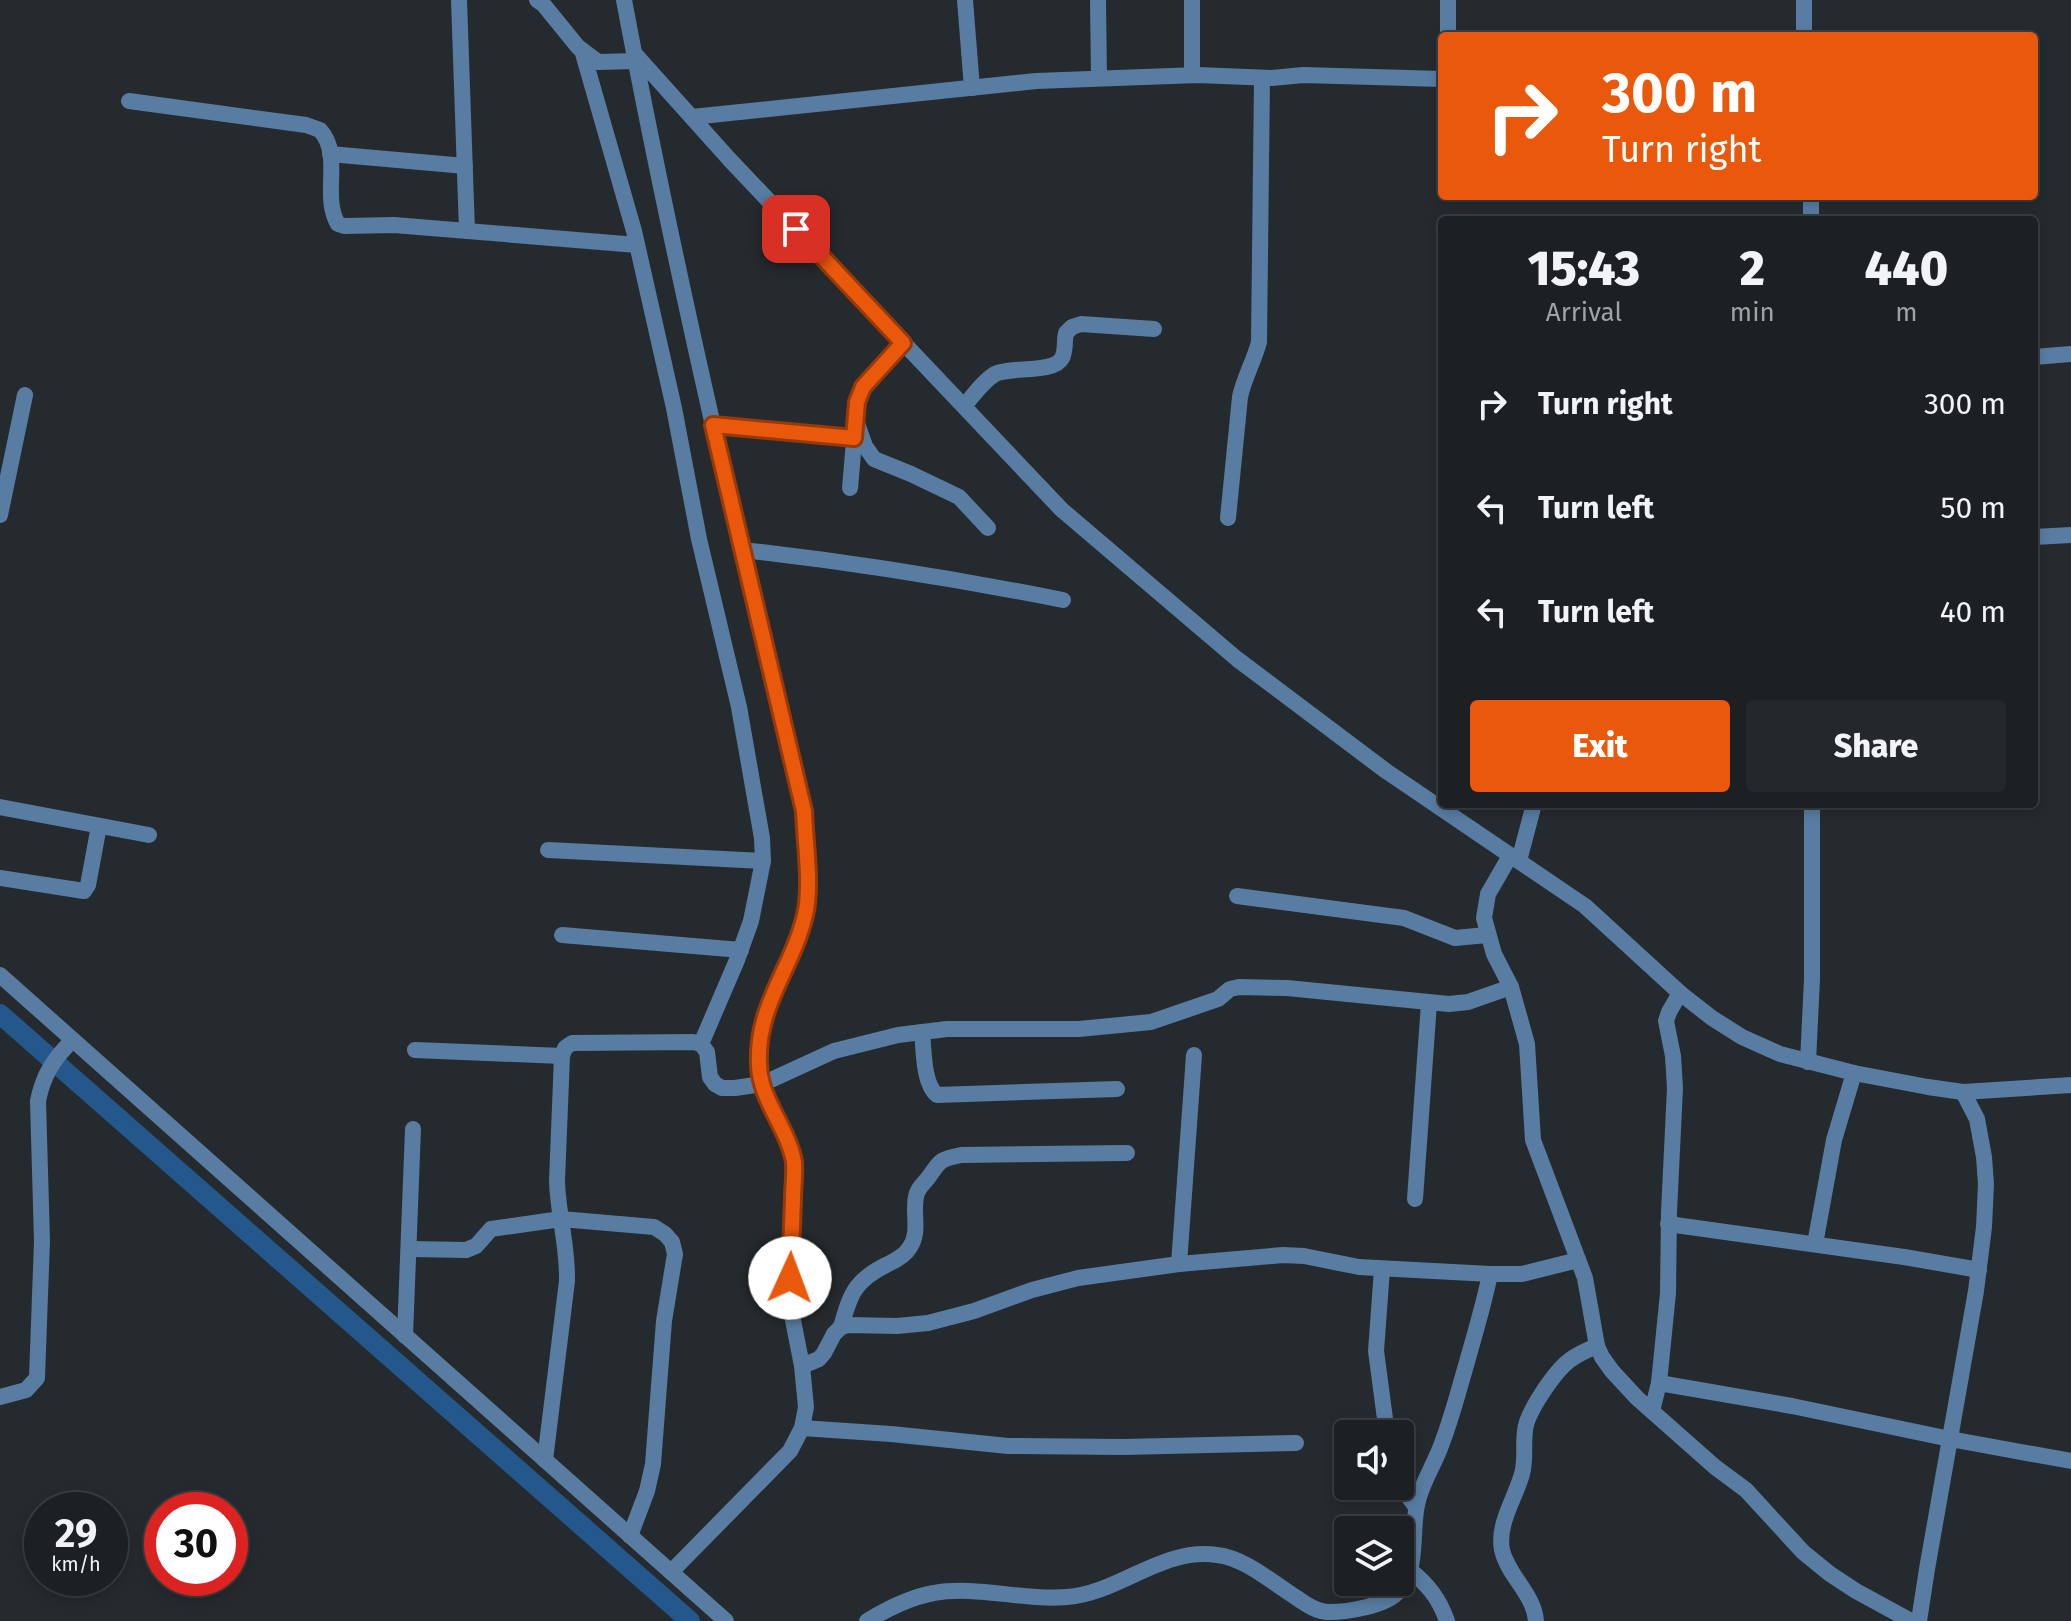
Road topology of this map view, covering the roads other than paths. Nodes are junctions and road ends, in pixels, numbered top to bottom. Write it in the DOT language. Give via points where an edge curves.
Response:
graph roads {
  1 [pos="459,0"];
  2 [pos="537,0"];
  3 [pos="624,0"];
  4 [pos="965,0"];
  5 [pos="1098,0"];
  6 [pos="1192,0"];
  7 [pos="1448,0"];
  8 [pos="1804,0"];
  9 [pos="1448,32"];
  10 [pos="1804,32"];
  11 [pos="582,50"];
  12 [pos="633,59"];
  13 [pos="1192,75"];
  14 [pos="1099,78"];
  15 [pos="1262,78"];
  16 [pos="1438,79"];
  17 [pos="972,88"];
  18 [pos="129,101"];
  19 [pos="692,117"];
  20 [pos="330,154"];
  21 [pos="465,166"];
  22 [pos="467,231"];
  23 [pos="637,245"];
  24 [pos="1154,329"];
  25 [pos="903,343"];
  26 [pos="2071,354"];
  27 [pos="2038,357"];
  28 [pos="25,395"];
  29 [pos="964,406"];
  30 [pos="855,418"];
  31 [pos="713,425"];
  32 [pos="854,438"];
  33 [pos="8,441"];
  34 [pos="850,488"];
  35 [pos="0,515"];
  36 [pos="1228,518"];
  37 [pos="988,528"];
  38 [pos="2071,535"];
  39 [pos="2038,537"];
  40 [pos="743,550"];
  41 [pos="1063,600"];
  42 [pos="1438,806"];
  43 [pos="0,807"];
  44 [pos="1441,808"];
  45 [pos="1533,808"];
  46 [pos="1812,808"];
  47 [pos="99,826"];
  48 [pos="149,835"];
  49 [pos="548,850"];
  50 [pos="1515,858"];
  51 [pos="763,861"];
  52 [pos="0,878"];
  53 [pos="1237,896"];
  54 [pos="562,935"];
  55 [pos="1487,935"];
  56 [pos="741,950"];
  57 [pos="0,975"];
  58 [pos="1511,987"];
  59 [pos="1680,993"];
  60 [pos="1429,1003"];
  61 [pos="922,1032"];
  62 [pos="69,1043"];
  63 [pos="701,1044"];
  64 [pos="415,1050"];
  65 [pos="1194,1055"];
  66 [pos="562,1056"];
  67 [pos="1808,1062"];
  68 [pos="1854,1073"];
  69 [pos="2071,1085"];
  70 [pos="750,1086"];
  71 [pos="1117,1089"];
  72 [pos="1963,1092"];
  73 [pos="413,1129"];
  74 [pos="1127,1153"];
  75 [pos="1415,1199"];
  76 [pos="561,1219"];
  77 [pos="1668,1224"];
  78 [pos="1815,1244"];
  79 [pos="410,1249"];
  80 [pos="1578,1260"];
  81 [pos="1179,1264"];
  82 [pos="1382,1269"];
  83 [pos="1979,1270"];
  84 [pos="1490,1274"];
  85 [pos="841,1327"];
  86 [pos="405,1336"];
  87 [pos="1597,1346"];
  88 [pos="802,1366"];
  89 [pos="1659,1383"];
  90 [pos="0,1397"];
  91 [pos="1652,1411"];
  92 [pos="1385,1420"];
  93 [pos="802,1428"];
  94 [pos="1950,1439"];
  95 [pos="1296,1443"];
  96 [pos="545,1460"];
  97 [pos="2071,1461"];
  98 [pos="1411,1500"];
  99 [pos="1416,1507"];
  100 [pos="1414,1528"];
  101 [pos="630,1536"];
  102 [pos="671,1572"];
  103 [pos="1414,1573"];
  104 [pos="1393,1596"];
  105 [pos="726,1621"];
  106 [pos="867,1621"];
  107 [pos="1447,1621"];
  108 [pos="1536,1621"];
  109 [pos="1911,1621"];
  110 [pos="1919,1621"];
  1 -- 21 [label="street"];
  2 -- 11 [label="street"];
  3 -- 12 [label="street"];
  4 -- 17 [label="street"];
  5 -- 14 [label="street"];
  6 -- 13 [label="street"];
  7 -- 9 [label="street"];
  8 -- 10 [label="street"];
  11 -- 12 [label="street" via="598,62"];
  11 -- 23 [label="street"];
  12 -- 19 [label="street"];
  12 -- 31 [label="street"];
  13 -- 14 [label="street"];
  13 -- 15 [label="street"];
  14 -- 17 [label="street"];
  15 -- 16 [label="street"];
  15 -- 36 [label="street" via="1259,342 1242,385"];
  17 -- 19 [label="street"];
  18 -- 20 [label="street" via="306,125 320,130"];
  19 -- 25 [label="street"];
  20 -- 21 [label="street"];
  20 -- 22 [label="street" via="332,212 338,224"];
  21 -- 22 [label="street"];
  22 -- 23 [label="street"];
  23 -- 51 [label="street" via="739,707"];
  24 -- 29 [label="street" via="1072,327 1061,361 995,374"];
  25 -- 29 [label="street"];
  25 -- 30 [label="street" via="863,387"];
  26 -- 27 [label="street"];
  28 -- 33 [label="street"];
  29 -- 42 [label="street" via="1062,510 1237,659"];
  30 -- 32 [label="street"];
  30 -- 37 [label="street" via="874,459 959,497"];
  31 -- 32 [label="street"];
  31 -- 40 [label="street"];
  32 -- 34 [label="street"];
  33 -- 35 [label="street"];
  38 -- 39 [label="street"];
  40 -- 41 [label="street" via="855,563"];
  40 -- 70 [label="street" via="804,811 807,877 806,912 768,1005 759,1066"];
  43 -- 47 [label="street"];
  44 -- 50 [label="street"];
  45 -- 50 [label="street"];
  46 -- 67 [label="street"];
  47 -- 48 [label="street"];
  47 -- 52 [label="street" via="84,891"];
  49 -- 51 [label="street"];
  50 -- 55 [label="street" via="1488,894"];
  50 -- 59 [label="street" via="1585,906"];
  51 -- 56 [label="street"];
  53 -- 55 [label="street" via="1383,914 1455,938"];
  54 -- 56 [label="street"];
  55 -- 58 [label="street"];
  56 -- 63 [label="street"];
  57 -- 62 [label="street"];
  58 -- 60 [label="street" via="1468,1002"];
  58 -- 80 [label="street" via="1527,1044 1533,1140"];
  59 -- 67 [label="street" via="1742,1037"];
  59 -- 77 [label="street" via="1666,1021 1675,1088"];
  60 -- 61 [label="street" via="1239,987 1151,1022"];
  60 -- 75 [label="street"];
  61 -- 70 [label="street" via="834,1051"];
  61 -- 71 [label="street" via="928,1084 937,1095"];
  62 -- 86 [label="street"];
  62 -- 90 [label="street" via="48,1068 38,1101 42,1241 37,1378 26,1390"];
  63 -- 66 [label="street" via="572,1043"];
  63 -- 70 [label="street" via="715,1084"];
  64 -- 66 [label="street"];
  65 -- 81 [label="street"];
  66 -- 76 [label="street" via="557,1181"];
  67 -- 68 [label="street"];
  68 -- 72 [label="street"];
  68 -- 78 [label="street" via="1834,1140"];
  69 -- 72 [label="street"];
  70 -- 88 [label="street" via="788,1142 794,1164 790,1305"];
  72 -- 83 [label="street" via="1977,1119 1984,1157"];
  73 -- 79 [label="street"];
  74 -- 85 [label="street" via="943,1159 916,1197 915,1238 909,1250 853,1289"];
  76 -- 79 [label="street" via="491,1229 466,1250"];
  76 -- 96 [label="street" via="567,1281"];
  76 -- 101 [label="street" via="654,1227 672,1242 675,1254 653,1464"];
  77 -- 78 [label="street"];
  77 -- 89 [label="street"];
  78 -- 83 [label="street"];
  79 -- 86 [label="street"];
  80 -- 84 [label="street" via="1522,1274"];
  80 -- 87 [label="street"];
  81 -- 82 [label="street" via="1283,1255"];
  81 -- 85 [label="street" via="1078,1278 928,1323"];
  82 -- 84 [label="street"];
  82 -- 92 [label="street" via="1376,1351"];
  83 -- 94 [label="street"];
  84 -- 99 [label="street" via="1451,1417"];
  85 -- 88 [label="street" via="819,1359"];
  86 -- 96 [label="street"];
  87 -- 91 [label="street" via="1623,1385"];
  87 -- 108 [label="street" via="1561,1367 1532,1410 1525,1428 1522,1472 1501,1534 1505,1560 1533,1606"];
  88 -- 93 [label="street"];
  89 -- 91 [label="street"];
  89 -- 94 [label="street"];
  91 -- 109 [label="street" via="1746,1490 1830,1574"];
  93 -- 95 [label="street" via="1008,1446"];
  93 -- 102 [label="street" via="790,1451"];
  94 -- 97 [label="street"];
  94 -- 110 [label="street"];
  96 -- 101 [label="street"];
  98 -- 99 [label="street"];
  99 -- 100 [label="street"];
  101 -- 102 [label="street"];
  102 -- 105 [label="street"];
  103 -- 107 [label="street" via="1432,1589"];
  104 -- 106 [label="street" via="1325,1612 1240,1562 1218,1555 1188,1555 1068,1597 935,1592"];
}
